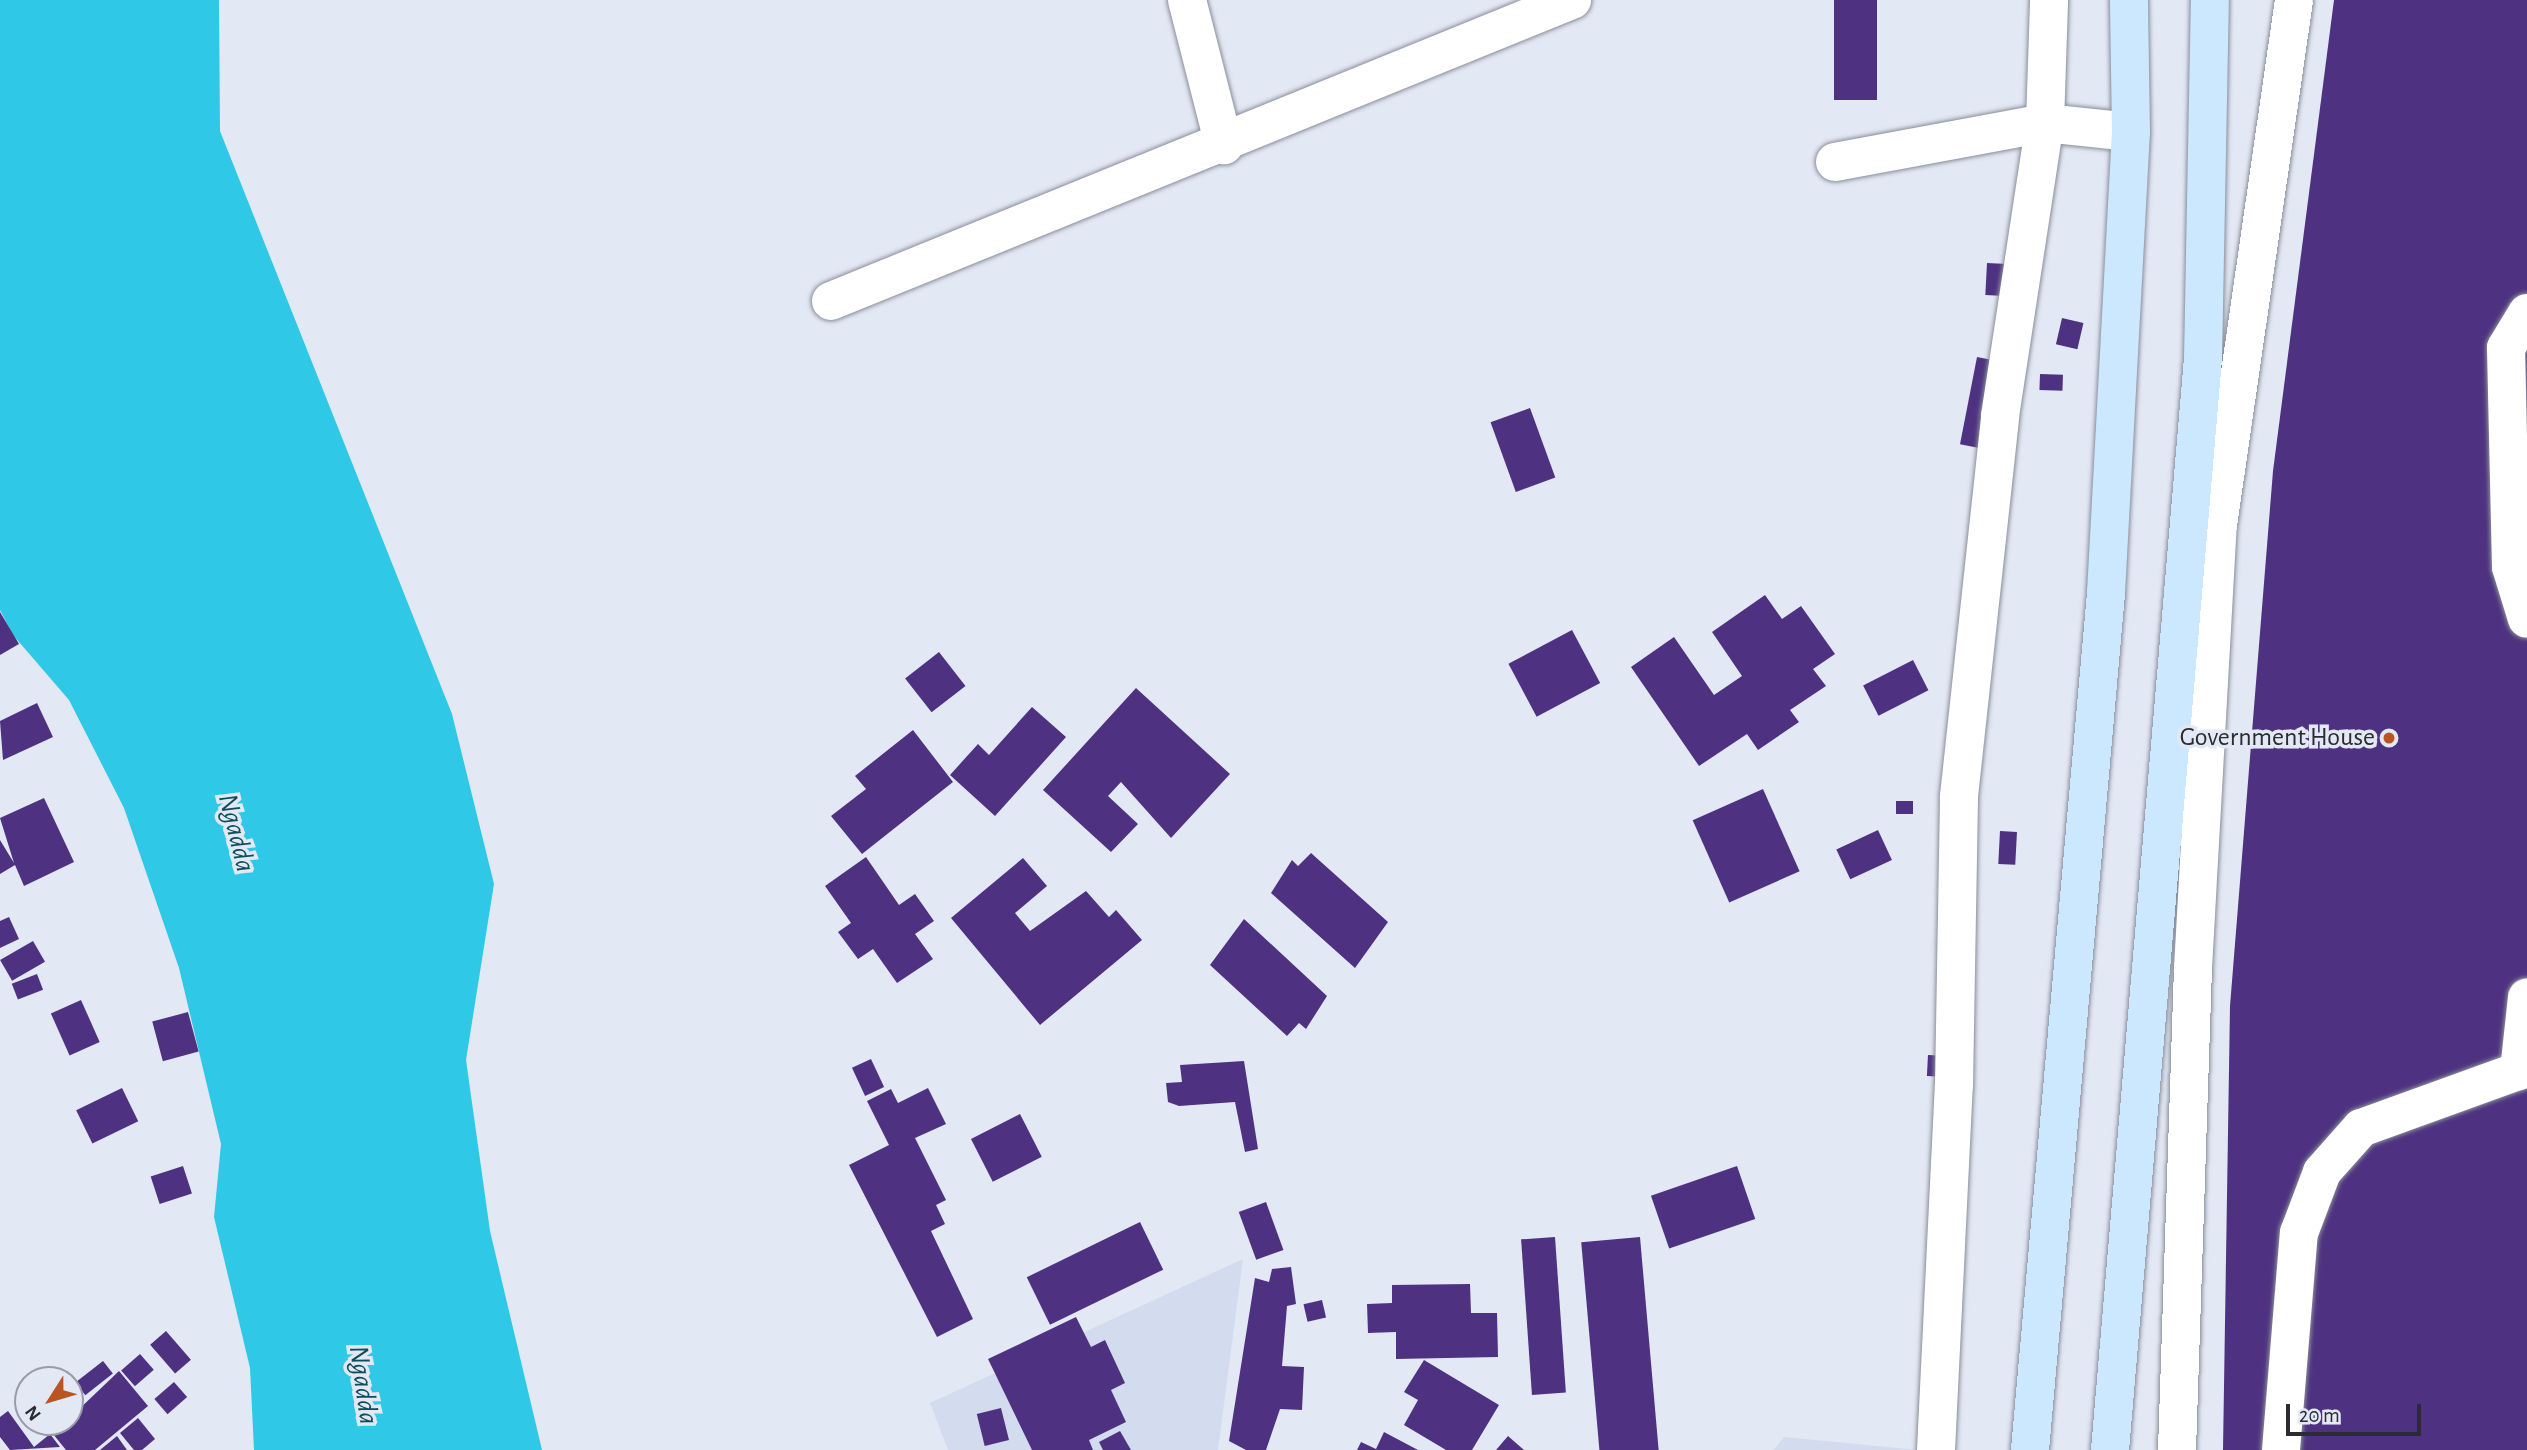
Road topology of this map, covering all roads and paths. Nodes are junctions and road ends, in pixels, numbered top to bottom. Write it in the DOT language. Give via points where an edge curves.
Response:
graph roads {
  1 [pos="1188,0"];
  2 [pos="1572,0"];
  3 [pos="2049,0"];
  4 [pos="2129,0"];
  5 [pos="2210,0"];
  6 [pos="2294,0"];
  7 [pos="2045,123"];
  8 [pos="2131,132"];
  9 [pos="1224,145"];
  10 [pos="1835,162"];
  11 [pos="831,300"];
  12 [pos="2527,313"];
  13 [pos="2527,619"];
  14 [pos="2527,997"];
  15 [pos="2523,1069"];
  16 [pos="1936,1450"];
  17 [pos="2030,1450"];
  18 [pos="2110,1450"];
  19 [pos="2177,1450"];
  20 [pos="2281,1450"];
  1 -- 9 [label="street"];
  2 -- 9 [label="street"];
  3 -- 7 [label="street"];
  4 -- 8 [label="main road"];
  5 -- 18 [label="main road" via="2203,359"];
  6 -- 19 [label="street" via="2218,525 2193,968"];
  7 -- 8 [label="street"];
  7 -- 10 [label="street"];
  7 -- 16 [label="street" via="2000,416 1959,796 1954,1086"];
  8 -- 17 [label="main road" via="2106,593"];
  9 -- 11 [label="street"];
  12 -- 13 [label="street" via="2506,348 2511,567"];
  14 -- 15 [label="street"];
  15 -- 20 [label="street" via="2361,1128 2322,1172 2299,1233"];
}
